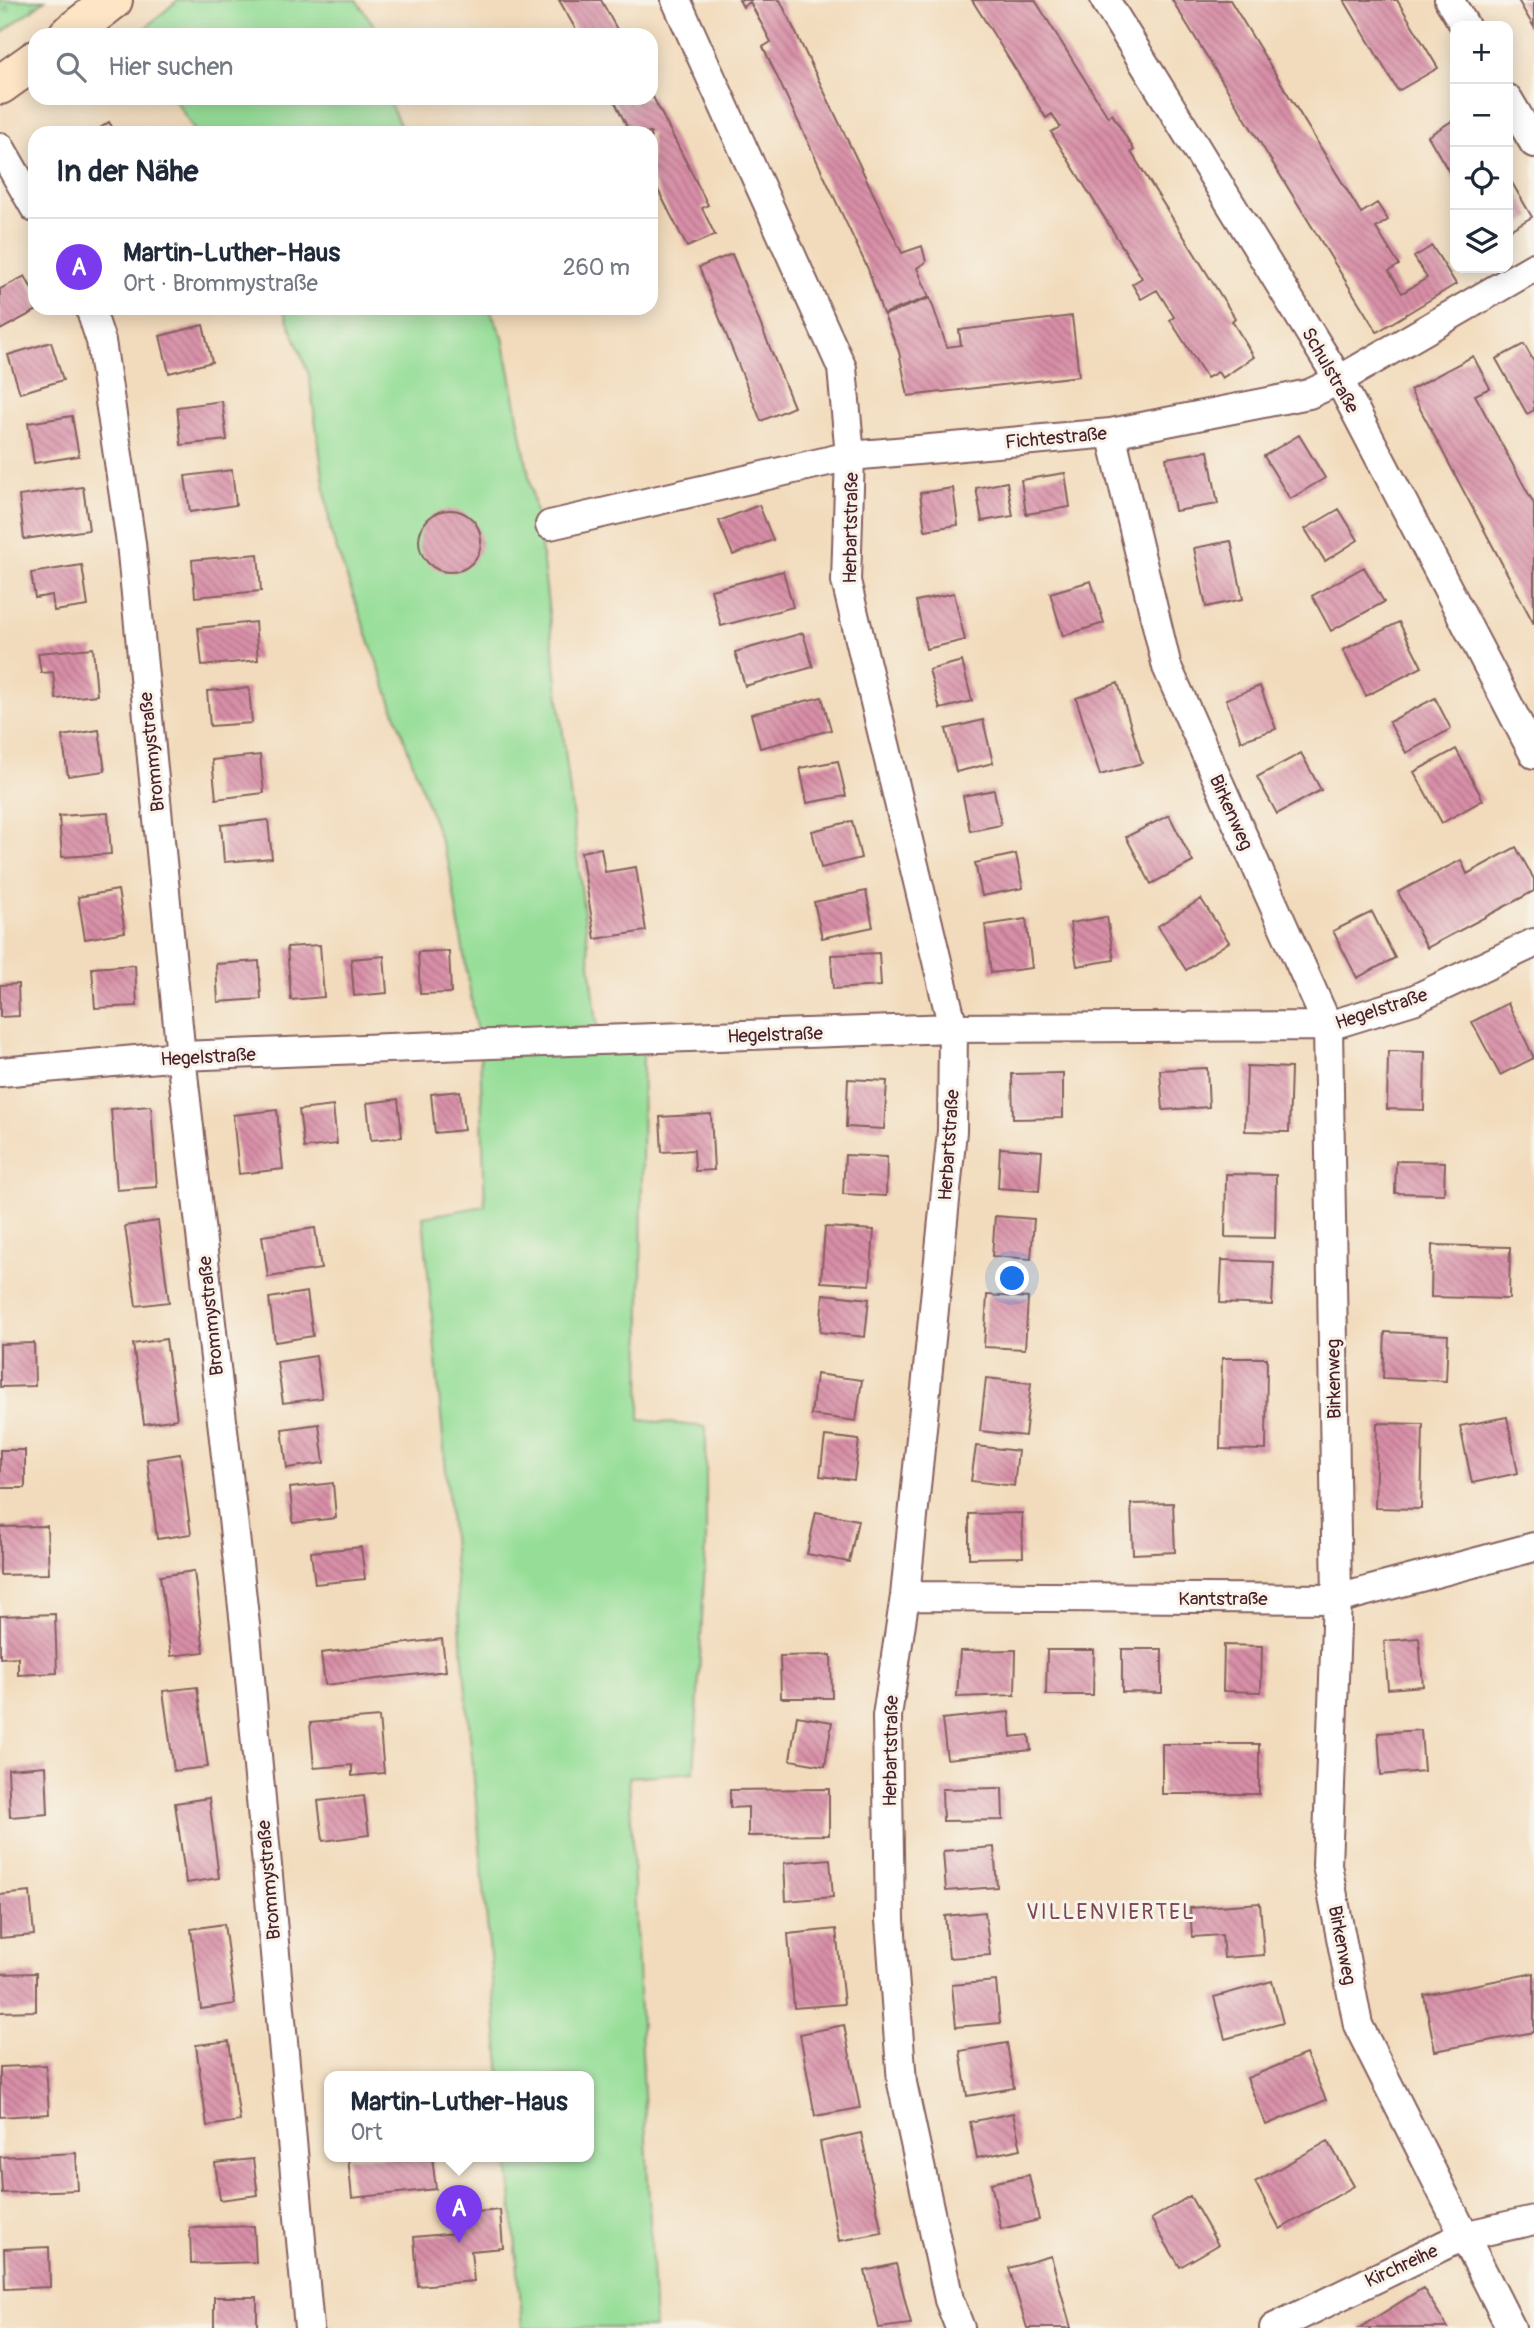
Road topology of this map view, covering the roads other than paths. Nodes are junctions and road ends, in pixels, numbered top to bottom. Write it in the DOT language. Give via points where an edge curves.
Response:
graph roads {
  1 [pos="113,0"];
  2 [pos="676,0"];
  3 [pos="1105,0"];
  4 [pos="1449,0"];
  5 [pos="1462,21"];
  6 [pos="77,28"];
  7 [pos="28,65"];
  8 [pos="0,85"];
  9 [pos="1513,107"];
  10 [pos="1534,143"];
  11 [pos="0,147"];
  12 [pos="28,196"];
  13 [pos="1534,267"];
  14 [pos="92,315"];
  15 [pos="1339,380"];
  16 [pos="1111,433"];
  17 [pos="850,456"];
  18 [pos="550,525"];
  19 [pos="1534,754"];
  20 [pos="1534,943"];
  21 [pos="1328,1026"];
  22 [pos="953,1028"];
  23 [pos="181,1056"];
  24 [pos="0,1072"];
  25 [pos="1534,1547"];
  26 [pos="905,1596"];
  27 [pos="1337,1599"];
  28 [pos="1534,2220"];
  29 [pos="1463,2236"];
  30 [pos="309,2328"];
  31 [pos="960,2328"];
  32 [pos="1274,2328"];
  33 [pos="1511,2328"];
  1 -- 6 [label="main road"];
  2 -- 17 [label="street, Herbartstraße" via="842,368"];
  3 -- 15 [label="street, Schulstraße"];
  4 -- 5 [label="street"];
  7 -- 8 [label="main road"];
  9 -- 10 [label="street"];
  11 -- 12 [label="street"];
  13 -- 15 [label="street, Fichtestraße"];
  14 -- 23 [label="street, Brommystraße" via="101,341 131,543"];
  15 -- 16 [label="street, Fichtestraße" via="1309,394"];
  15 -- 19 [label="street, Schulstraße"];
  16 -- 17 [label="street, Fichtestraße"];
  16 -- 21 [label="street, Birkenweg" via="1167,667"];
  17 -- 18 [label="street, Fichtestraße"];
  17 -- 22 [label="street, Herbartstraße" via="846,581"];
  20 -- 21 [label="street, Hegelstraße" via="1413,1000"];
  21 -- 22 [label="street, Hegelstraße"];
  21 -- 27 [label="street, Birkenweg"];
  22 -- 23 [label="street, Hegelstraße"];
  22 -- 26 [label="street, Herbartstraße" via="952,1131"];
  23 -- 24 [label="street, Hegelstraße"];
  23 -- 30 [label="street, Brommystraße" via="246,1634"];
  25 -- 27 [label="street, Kantstraße"];
  26 -- 27 [label="street, Kantstraße"];
  26 -- 31 [label="street, Herbartstraße" via="887,1716 890,1920 902,2083 949,2300"];
  27 -- 29 [label="street, Birkenweg" via="1327,1865 1350,1985 1358,2025"];
  28 -- 29 [label="street, Kirchreihe"];
  29 -- 32 [label="street, Kirchreihe"];
  29 -- 33 [label="street, Birkenweg"];
}
